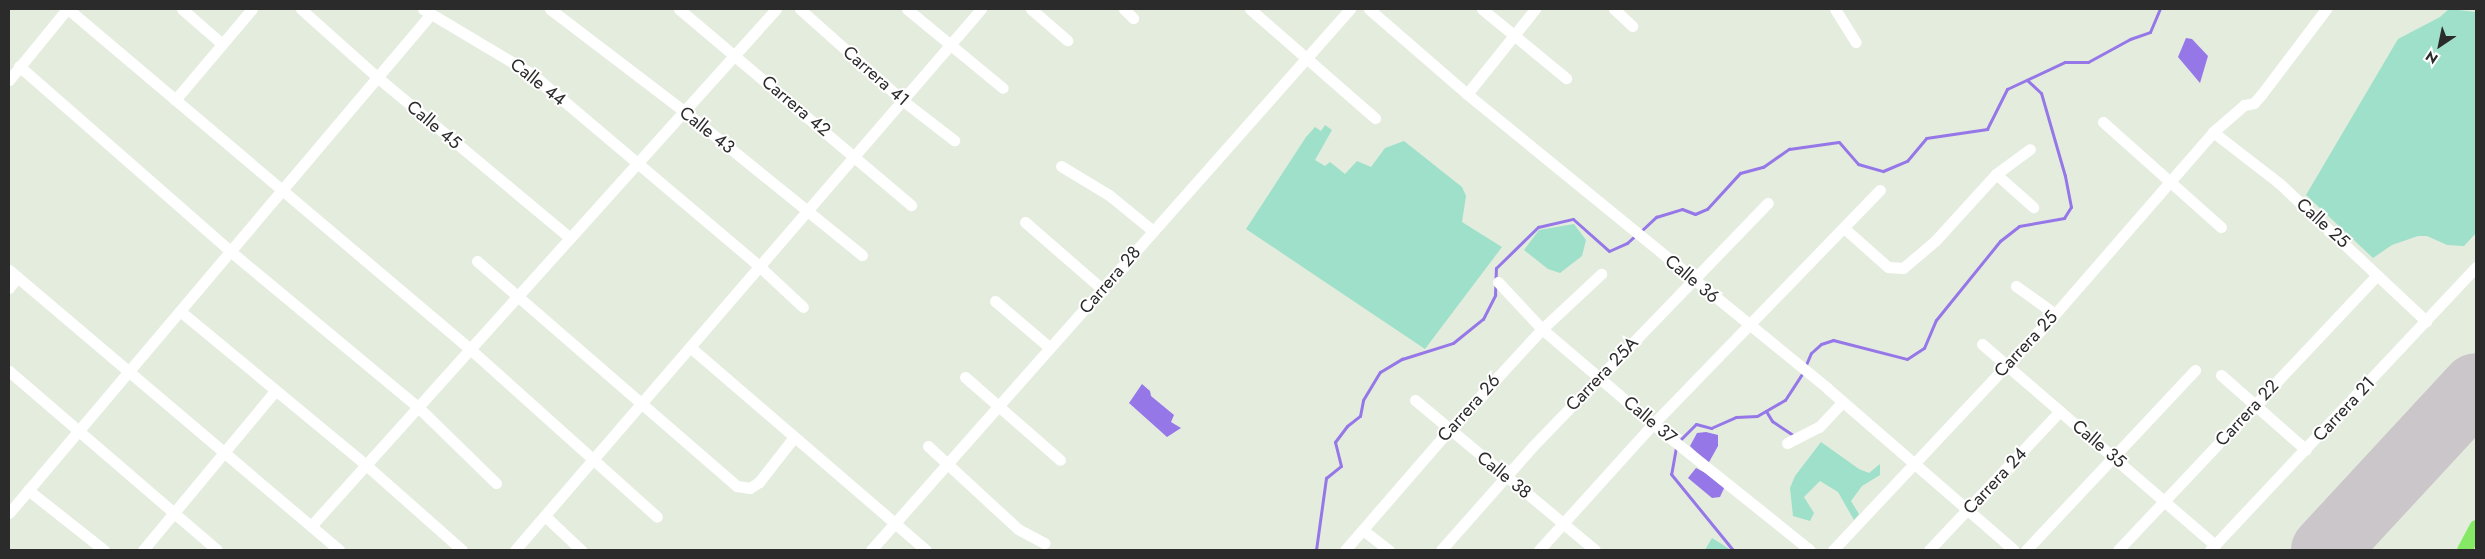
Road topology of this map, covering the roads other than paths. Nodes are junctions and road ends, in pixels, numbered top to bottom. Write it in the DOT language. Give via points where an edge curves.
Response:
graph roads {
  1 [pos="68,9"];
  2 [pos="182,9"];
  3 [pos="252,9"];
  4 [pos="301,9"];
  5 [pos="550,9"];
  6 [pos="679,9"];
  7 [pos="776,9"];
  8 [pos="800,9"];
  9 [pos="907,9"];
  10 [pos="981,9"];
  11 [pos="1031,9"];
  12 [pos="1124,9"];
  13 [pos="1250,9"];
  14 [pos="1350,9"];
  15 [pos="1370,9"];
  16 [pos="1482,9"];
  17 [pos="1535,9"];
  18 [pos="1614,9"];
  19 [pos="1835,9"];
  20 [pos="2326,9"];
  21 [pos="427,12"];
  22 [pos="1133,18"];
  23 [pos="1632,26"];
  24 [pos="1513,37"];
  25 [pos="1066,40"];
  26 [pos="1856,42"];
  27 [pos="221,43"];
  28 [pos="949,45"];
  29 [pos="735,54"];
  30 [pos="1307,57"];
  31 [pos="19,66"];
  32 [pos="377,77"];
  33 [pos="1566,78"];
  34 [pos="9,80"];
  35 [pos="1004,88"];
  36 [pos="1467,94"];
  37 [pos="175,100"];
  38 [pos="902,100"];
  39 [pos="684,111"];
  40 [pos="1375,118"];
  41 [pos="2103,122"];
  42 [pos="2213,132"];
  43 [pos="954,140"];
  44 [pos="2030,149"];
  45 [pos="854,156"];
  46 [pos="636,164"];
  47 [pos="1061,166"];
  48 [pos="1996,174"];
  49 [pos="2171,183"];
  50 [pos="282,190"];
  51 [pos="1880,190"];
  52 [pos="1768,204"];
  53 [pos="911,205"];
  54 [pos="2032,207"];
  55 [pos="808,210"];
  56 [pos="1025,222"];
  57 [pos="2221,227"];
  58 [pos="1845,229"];
  59 [pos="1153,231"];
  60 [pos="570,238"];
  61 [pos="230,251"];
  62 [pos="862,254"];
  63 [pos="477,261"];
  64 [pos="759,266"];
  65 [pos="2476,267"];
  66 [pos="13,274"];
  67 [pos="1601,274"];
  68 [pos="2376,276"];
  69 [pos="1692,279"];
  70 [pos="1498,282"];
  71 [pos="2016,286"];
  72 [pos="9,288"];
  73 [pos="1102,289"];
  74 [pos="519,294"];
  75 [pos="995,301"];
  76 [pos="803,307"];
  77 [pos="180,311"];
  78 [pos="2054,314"];
  79 [pos="2426,321"];
  80 [pos="1750,327"];
  81 [pos="1542,329"];
  82 [pos="1982,344"];
  83 [pos="690,347"];
  84 [pos="1050,348"];
  85 [pos="470,349"];
  86 [pos="2008,365"];
  87 [pos="2195,370"];
  88 [pos="9,371"];
  89 [pos="127,373"];
  90 [pos="2221,375"];
  91 [pos="965,376"];
  92 [pos="1599,377"];
  93 [pos="275,391"];
  94 [pos="1415,400"];
  95 [pos="1842,402"];
  96 [pos="641,403"];
  97 [pos="2255,404"];
  98 [pos="998,406"];
  99 [pos="418,407"];
  100 [pos="2060,411"];
  101 [pos="1656,427"];
  102 [pos="1449,430"];
  103 [pos="78,431"];
  104 [pos="794,437"];
  105 [pos="1787,444"];
  106 [pos="928,446"];
  107 [pos="2306,450"];
  108 [pos="223,454"];
  109 [pos="2113,456"];
  110 [pos="593,460"];
  111 [pos="1060,460"];
  112 [pos="1912,463"];
  113 [pos="366,465"];
  114 [pos="946,465"];
  115 [pos="1506,476"];
  116 [pos="496,483"];
  117 [pos="28,490"];
  118 [pos="2165,500"];
  119 [pos="1967,510"];
  120 [pos="9,513"];
  121 [pos="174,513"];
  122 [pos="545,516"];
  123 [pos="657,517"];
  124 [pos="895,524"];
  125 [pos="1563,524"];
  126 [pos="311,526"];
  127 [pos="2476,527"];
  128 [pos="1362,530"];
  129 [pos="1044,543"];
  130 [pos="2213,548"];
  131 [pos="104,550"];
  132 [pos="143,550"];
  133 [pos="217,550"];
  134 [pos="339,550"];
  135 [pos="462,550"];
  136 [pos="515,550"];
  137 [pos="581,550"];
  138 [pos="871,550"];
  139 [pos="926,550"];
  140 [pos="1345,550"];
  141 [pos="1389,550"];
  142 [pos="1441,550"];
  143 [pos="1539,550"];
  144 [pos="1595,550"];
  145 [pos="1810,550"];
  146 [pos="1833,550"];
  147 [pos="1929,550"];
  148 [pos="2014,550"];
  149 [pos="2026,550"];
  150 [pos="2118,550"];
  151 [pos="2464,550"];
  1 -- 31 [label="street"];
  1 -- 37 [label="street"];
  2 -- 27 [label="street"];
  3 -- 27 [label="street"];
  4 -- 32 [label="street, Calle 45"];
  5 -- 39 [label="street, Calle 43"];
  6 -- 29 [label="street, Carrera 42"];
  7 -- 29 [label="street"];
  8 -- 38 [label="street, Carrera 41"];
  9 -- 28 [label="street"];
  10 -- 28 [label="street"];
  11 -- 25 [label="street"];
  12 -- 22 [label="street"];
  13 -- 30 [label="street"];
  14 -- 30 [label="street, Carrera 28"];
  15 -- 36 [label="street, Calle 36"];
  16 -- 24 [label="street"];
  17 -- 24 [label="street"];
  18 -- 23 [label="street"];
  19 -- 26 [label="street"];
  20 -- 42 [label="street, Carrera 25" via="2254,103 2244,105"];
  21 -- 32 [label="street"];
  21 -- 46 [label="street, Calle 44" via="532,74"];
  24 -- 33 [label="street"];
  24 -- 36 [label="street"];
  27 -- 37 [label="street"];
  28 -- 35 [label="street"];
  28 -- 38 [label="street"];
  29 -- 39 [label="street"];
  29 -- 45 [label="street, Carrera 42"];
  30 -- 40 [label="street"];
  30 -- 59 [label="street, Carrera 28"];
  31 -- 34 [label="street"];
  31 -- 61 [label="street"];
  32 -- 50 [label="street"];
  32 -- 60 [label="street, Calle 45"];
  36 -- 69 [label="street, Calle 36"];
  37 -- 50 [label="street"];
  38 -- 43 [label="street, Carrera 41"];
  38 -- 45 [label="street"];
  39 -- 46 [label="street"];
  39 -- 55 [label="street, Calle 43"];
  41 -- 49 [label="street"];
  42 -- 49 [label="street, Carrera 25"];
  42 -- 68 [label="street, Calle 25" via="2279,183 2350,246"];
  44 -- 48 [label="street"];
  45 -- 53 [label="street, Carrera 42"];
  45 -- 55 [label="street"];
  46 -- 60 [label="street"];
  46 -- 64 [label="street, Calle 44"];
  47 -- 59 [label="street" via="1110,194"];
  48 -- 54 [label="street"];
  48 -- 58 [label="street" via="1903,268 1888,267"];
  49 -- 57 [label="street"];
  49 -- 78 [label="street, Carrera 25"];
  50 -- 61 [label="street"];
  50 -- 85 [label="street"];
  51 -- 58 [label="street"];
  52 -- 69 [label="street, Carrera 25A"];
  55 -- 62 [label="street, Calle 43"];
  55 -- 64 [label="street"];
  56 -- 73 [label="street"];
  58 -- 80 [label="street"];
  59 -- 73 [label="street, Carrera 28"];
  60 -- 74 [label="street"];
  61 -- 77 [label="street"];
  61 -- 99 [label="street"];
  63 -- 74 [label="street"];
  64 -- 76 [label="street, Calle 44"];
  64 -- 83 [label="street"];
  65 -- 79 [label="street, Carrera 21"];
  66 -- 72 [label="street"];
  66 -- 89 [label="street"];
  67 -- 81 [label="street, Carrera 26"];
  68 -- 79 [label="street, Calle 25"];
  68 -- 97 [label="street, Carrera 22"];
  69 -- 80 [label="street, Calle 36"];
  69 -- 92 [label="street, Carrera 25A"];
  70 -- 81 [label="street, Calle 37"];
  71 -- 78 [label="street"];
  73 -- 84 [label="street, Carrera 28"];
  74 -- 85 [label="street"];
  74 -- 96 [label="street"];
  75 -- 84 [label="street"];
  77 -- 89 [label="street"];
  77 -- 93 [label="street"];
  78 -- 86 [label="street, Carrera 25"];
  79 -- 107 [label="street, Carrera 21"];
  80 -- 95 [label="street, Calle 36"];
  80 -- 101 [label="street"];
  81 -- 92 [label="street, Calle 37"];
  81 -- 102 [label="street, Carrera 26"];
  82 -- 86 [label="street, Calle 35"];
  83 -- 96 [label="street"];
  83 -- 104 [label="street"];
  84 -- 98 [label="street, Carrera 28"];
  85 -- 99 [label="street"];
  85 -- 110 [label="street"];
  86 -- 100 [label="street, Calle 35"];
  86 -- 112 [label="street, Carrera 25"];
  87 -- 109 [label="street"];
  88 -- 103 [label="street"];
  89 -- 103 [label="street"];
  89 -- 108 [label="street"];
  90 -- 97 [label="street"];
  91 -- 98 [label="street"];
  92 -- 101 [label="street, Calle 37"];
  92 -- 115 [label="street, Carrera 25A"];
  93 -- 108 [label="street"];
  93 -- 113 [label="street"];
  94 -- 102 [label="street, Calle 38"];
  95 -- 105 [label="street" via="1819,427"];
  95 -- 112 [label="street, Calle 36"];
  96 -- 104 [label="street" via="736,486 750,488 759,482"];
  96 -- 110 [label="street"];
  97 -- 107 [label="street"];
  97 -- 118 [label="street, Carrera 22"];
  98 -- 111 [label="street"];
  98 -- 114 [label="street, Carrera 28"];
  99 -- 113 [label="street"];
  99 -- 116 [label="street"];
  100 -- 109 [label="street, Calle 35"];
  100 -- 119 [label="street, Carrera 24"];
  101 -- 125 [label="street"];
  101 -- 145 [label="street, Calle 37"];
  102 -- 115 [label="street, Calle 38"];
  102 -- 128 [label="street, Carrera 26"];
  103 -- 117 [label="street"];
  103 -- 121 [label="street"];
  104 -- 124 [label="street"];
  106 -- 114 [label="street"];
  107 -- 130 [label="street, Carrera 21"];
  108 -- 121 [label="street"];
  108 -- 126 [label="street"];
  109 -- 118 [label="street, Calle 35"];
  109 -- 149 [label="street"];
  110 -- 122 [label="street"];
  110 -- 123 [label="street"];
  112 -- 119 [label="street, Calle 36"];
  112 -- 146 [label="street, Carrera 25"];
  113 -- 126 [label="street"];
  113 -- 135 [label="street"];
  114 -- 124 [label="street, Carrera 28"];
  114 -- 129 [label="street" via="1018,529"];
  115 -- 125 [label="street, Calle 38"];
  115 -- 142 [label="street, Carrera 25A"];
  117 -- 120 [label="street"];
  117 -- 131 [label="street"];
  118 -- 130 [label="street, Calle 35"];
  118 -- 150 [label="street, Carrera 22"];
  119 -- 147 [label="street, Carrera 24"];
  119 -- 148 [label="street, Calle 36"];
  121 -- 132 [label="street"];
  121 -- 133 [label="street"];
  122 -- 136 [label="street"];
  122 -- 137 [label="street"];
  124 -- 138 [label="street, Carrera 28"];
  124 -- 139 [label="street"];
  125 -- 143 [label="street"];
  125 -- 144 [label="street, Calle 38"];
  126 -- 134 [label="street"];
  127 -- 151 [label="main road"];
  128 -- 140 [label="street, Carrera 26"];
  128 -- 141 [label="street"];
}
